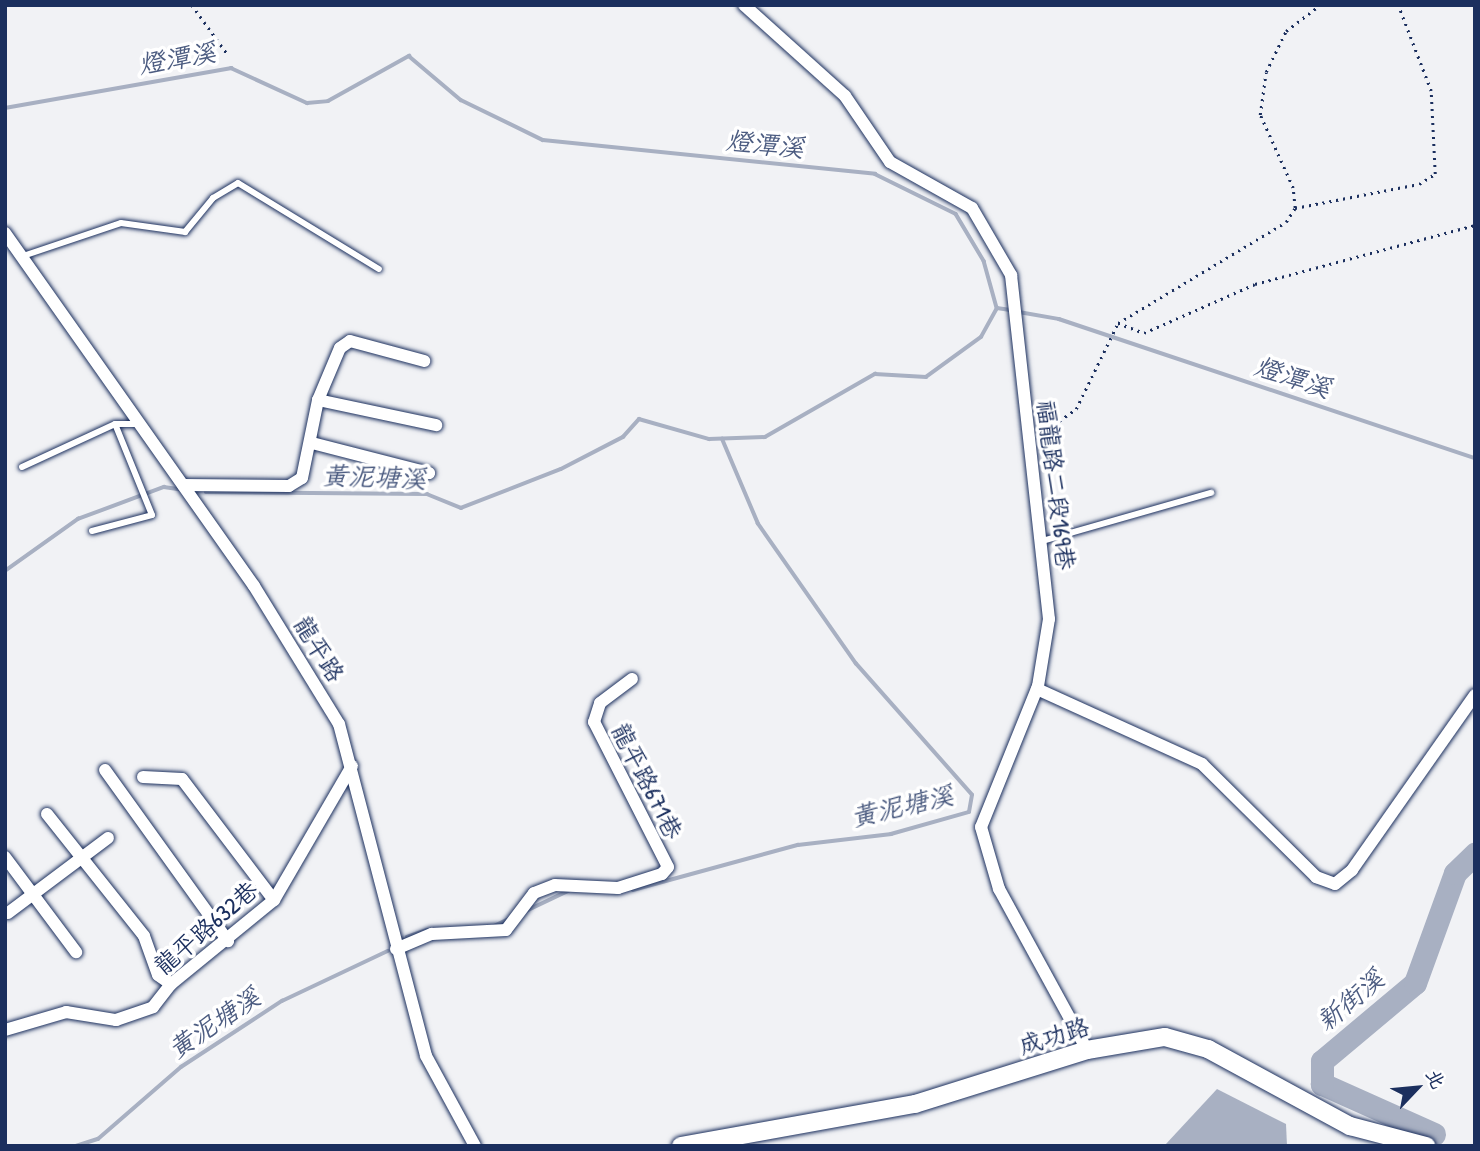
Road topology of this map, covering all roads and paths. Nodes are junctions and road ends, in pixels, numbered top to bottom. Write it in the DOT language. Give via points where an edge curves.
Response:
graph roads {
  1 [pos="192,5"];
  2 [pos="744,5"];
  3 [pos="1320,5"];
  4 [pos="1398,5"];
  5 [pos="228,55"];
  6 [pos="1295,208"];
  7 [pos="1475,225"];
  8 [pos="5,233"];
  9 [pos="23,256"];
  10 [pos="379,268"];
  11 [pos="1118,323"];
  12 [pos="425,361"];
  13 [pos="318,400"];
  14 [pos="115,424"];
  15 [pos="143,424"];
  16 [pos="436,425"];
  17 [pos="1030,441"];
  18 [pos="312,443"];
  19 [pos="22,467"];
  20 [pos="429,473"];
  21 [pos="183,485"];
  22 [pos="1211,493"];
  23 [pos="92,531"];
  24 [pos="1042,541"];
  25 [pos="632,679"];
  26 [pos="1037,689"];
  27 [pos="1475,695"];
  28 [pos="352,766"];
  29 [pos="105,770"];
  30 [pos="143,777"];
  31 [pos="47,814"];
  32 [pos="108,838"];
  33 [pos="5,857"];
  34 [pos="81,857"];
  35 [pos="32,893"];
  36 [pos="274,900"];
  37 [pos="8,913"];
  38 [pos="228,941"];
  39 [pos="396,949"];
  40 [pos="76,953"];
  41 [pos="171,984"];
  42 [pos="5,1030"];
  43 [pos="1087,1050"];
  44 [pos="1425,1145"];
  45 [pos="475,1146"];
  46 [pos="681,1146"];
  1 -- 5 [label="path"];
  2 -- 17 [label="street, 福龍路二段169巷" via="845,96 890,162 972,208 1011,275"];
  3 -- 6 [label="path" via="1277,43 1260,114 1289,166"];
  4 -- 6 [label="path" via="1431,91 1435,174 1419,184"];
  6 -- 11 [label="path" via="1277,228"];
  7 -- 11 [label="path" via="1255,284 1144,333"];
  8 -- 9 [label="street, 龍平路"];
  9 -- 10 [label="lane" via="121,223 185,232 213,198 238,183"];
  9 -- 15 [label="street, 龍平路"];
  11 -- 17 [label="path" via="1076,409"];
  12 -- 13 [label="street" via="351,341 340,348"];
  13 -- 16 [label="street"];
  13 -- 18 [label="street"];
  14 -- 15 [label="lane"];
  14 -- 19 [label="lane"];
  14 -- 23 [label="lane" via="152,515"];
  15 -- 21 [label="street, 龍平路"];
  17 -- 24 [label="street, 福龍路二段169巷"];
  18 -- 20 [label="street"];
  18 -- 21 [label="street" via="308,466 289,486"];
  21 -- 28 [label="street, 龍平路" via="327,703"];
  22 -- 24 [label="lane"];
  24 -- 26 [label="street, 福龍路二段169巷" via="1049,619"];
  25 -- 39 [label="street, 龍平路671巷" via="600,703 594,722 668,867 662,874 618,888 555,885 534,893 506,930 432,934"];
  26 -- 27 [label="street" via="1202,764 1316,877 1335,884 1352,870"];
  26 -- 43 [label="street, 福龍路二段169巷" via="983,812 982,838 999,889"];
  28 -- 36 [label="street, 龍平路632巷"];
  28 -- 39 [label="street, 龍平路"];
  29 -- 38 [label="street"];
  30 -- 36 [label="street" via="182,779"];
  31 -- 34 [label="street"];
  32 -- 34 [label="street"];
  33 -- 35 [label="street"];
  34 -- 35 [label="street"];
  34 -- 41 [label="street" via="144,936 158,975"];
  35 -- 37 [label="street"];
  35 -- 40 [label="street"];
  36 -- 38 [label="street, 龍平路632巷"];
  38 -- 41 [label="street, 龍平路632巷"];
  39 -- 45 [label="street, 龍平路" via="426,1056"];
  41 -- 42 [label="street, 龍平路632巷" via="153,1007 116,1020 66,1012"];
  43 -- 44 [label="street, 成功路" via="1140,1039 1187,1041 1350,1126"];
  43 -- 46 [label="street, 成功路" via="915,1104"];
}
